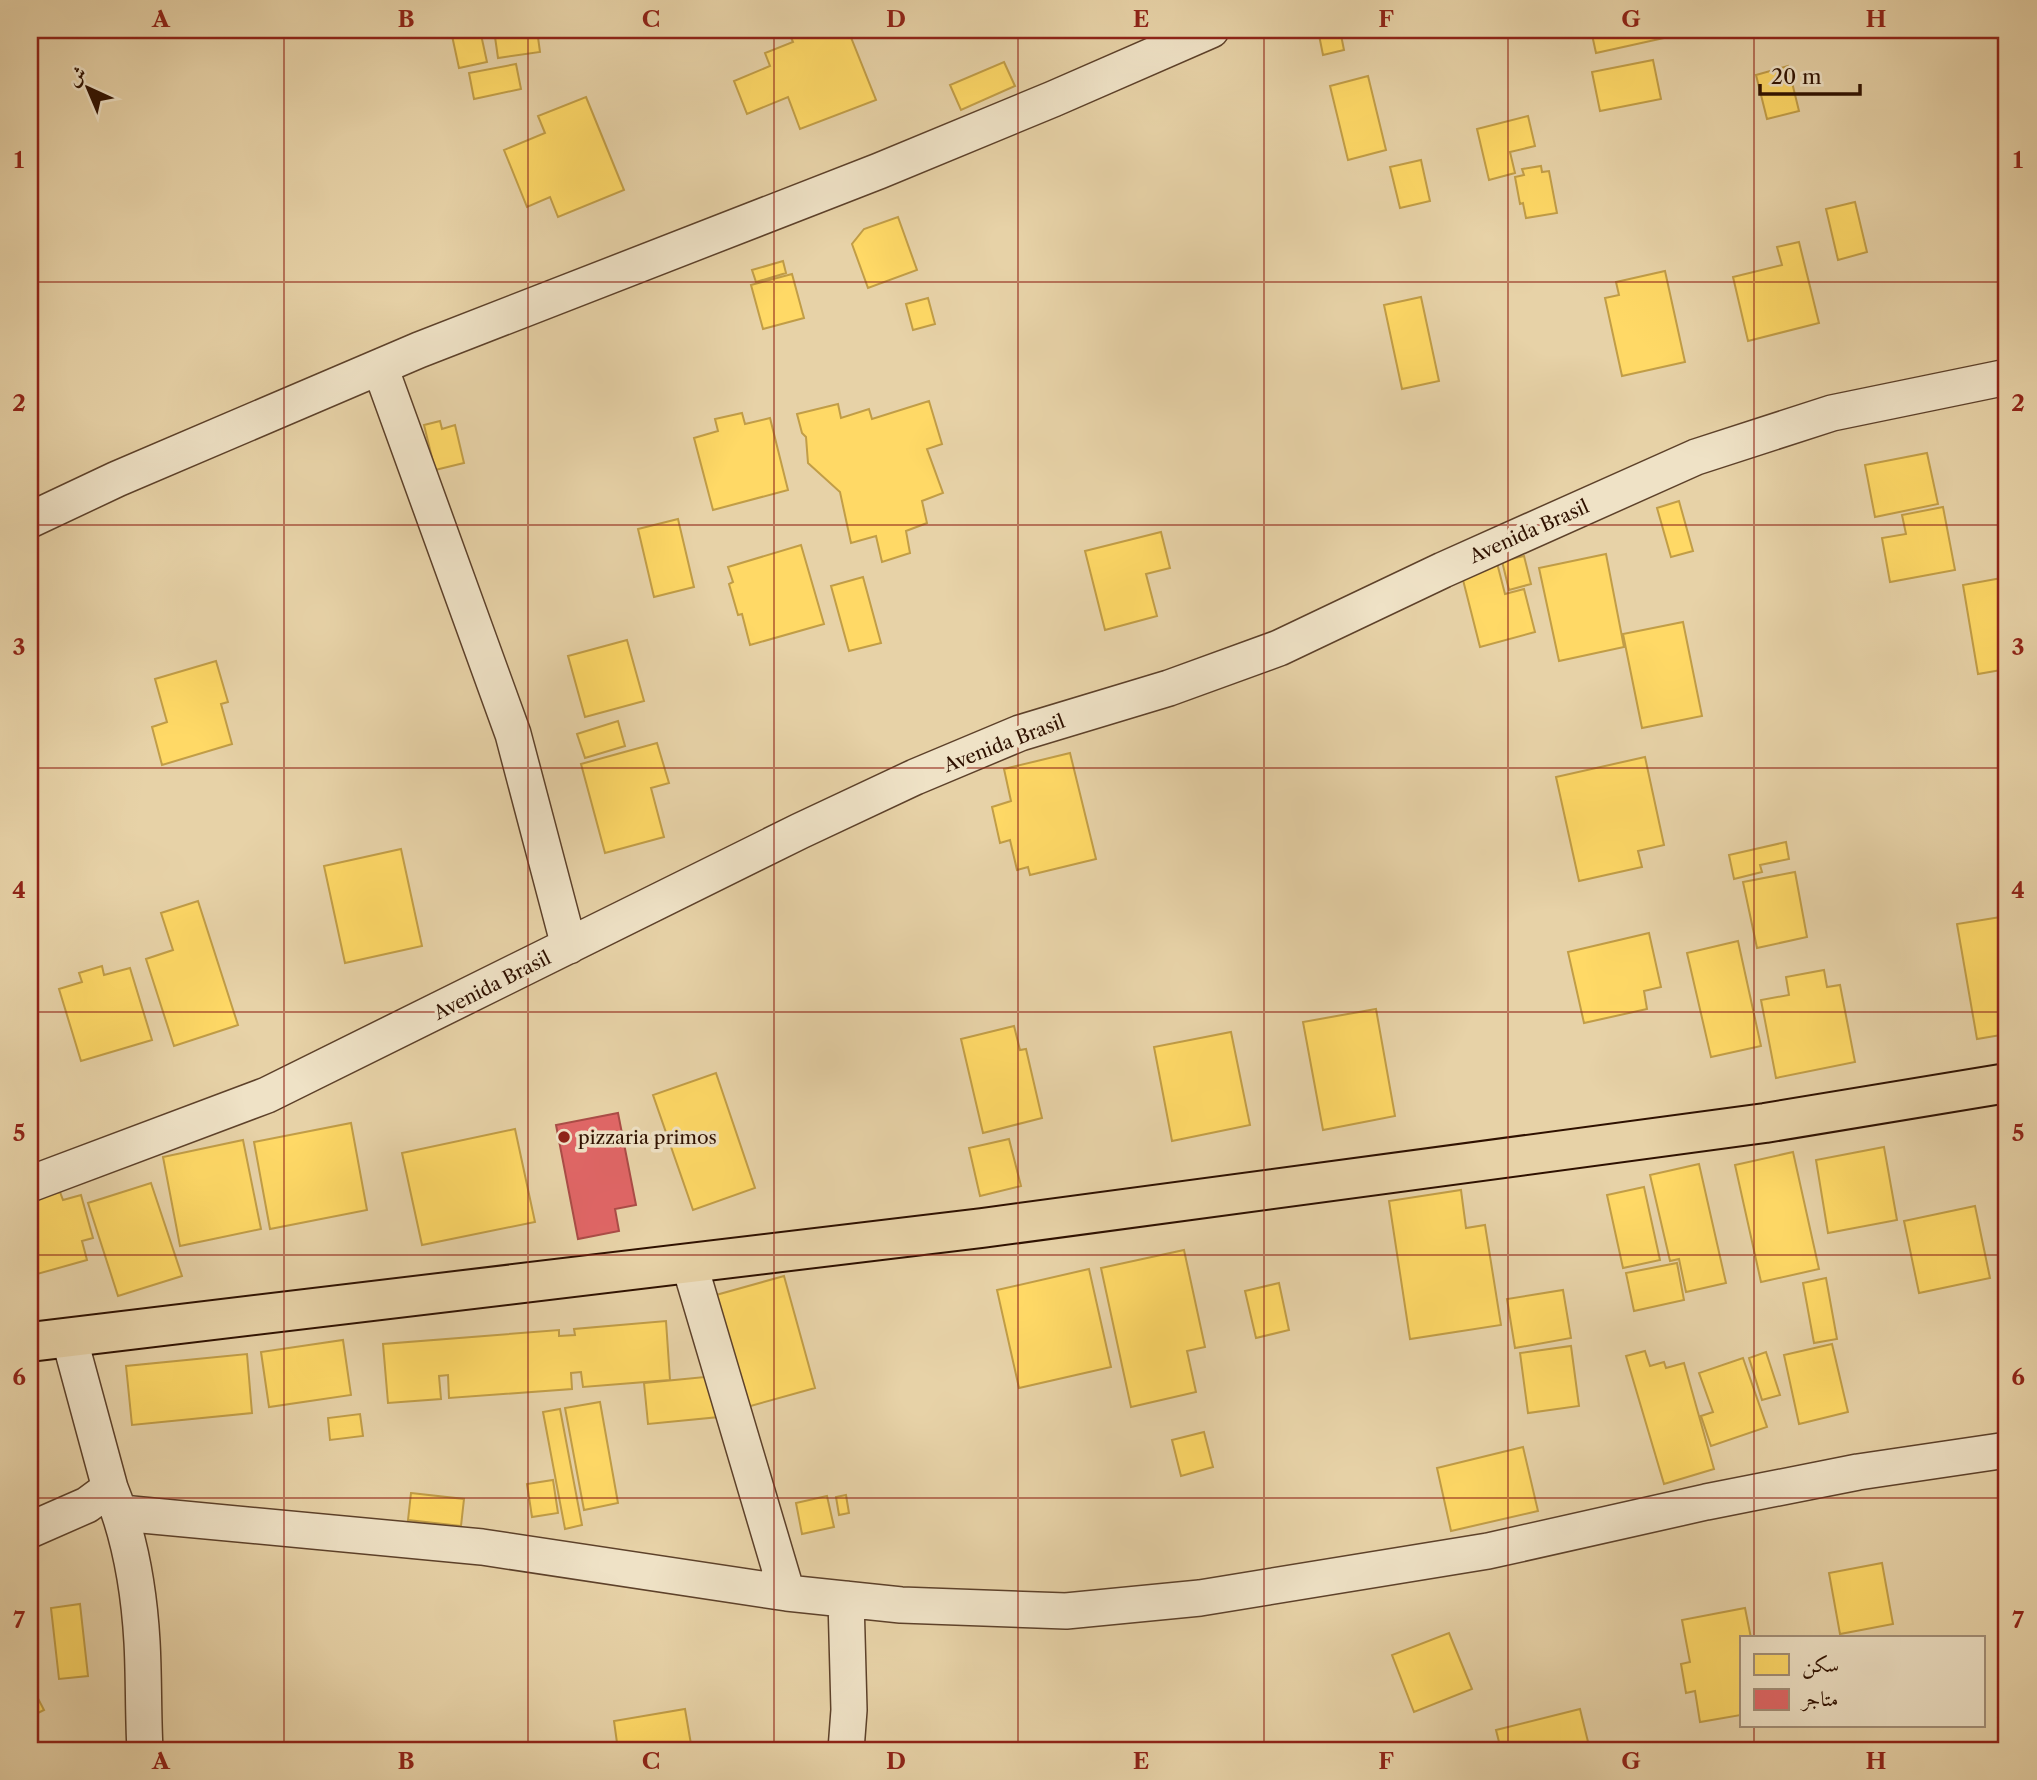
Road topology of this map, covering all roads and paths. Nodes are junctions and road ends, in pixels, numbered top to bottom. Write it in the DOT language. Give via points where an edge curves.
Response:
graph roads {
  1 [pos="1211,30"];
  2 [pos="380,367"];
  3 [pos="2007,377"];
  4 [pos="30,520"];
  5 [pos="569,946"];
  6 [pos="2007,1083"];
  7 [pos="30,1184"];
  8 [pos="690,1263"];
  9 [pos="69,1337"];
  10 [pos="30,1342"];
  11 [pos="2007,1450"];
  12 [pos="116,1501"];
  13 [pos="30,1530"];
  14 [pos="787,1592"];
  15 [pos="845,1599"];
  16 [pos="145,1750"];
  17 [pos="846,1750"];
  1 -- 2 [label="street" via="879,171"];
  2 -- 4 [label="street"];
  2 -- 5 [label="street" via="513,734"];
  3 -- 5 [label="street, Avenida Brasil" via="1832,413 1696,457 1279,648 1169,688 1020,733 915,777"];
  5 -- 7 [label="street, Avenida Brasil" via="267,1096"];
  6 -- 8 [label="main road" via="1751,1125"];
  8 -- 9 [label="main road"];
  8 -- 14 [label="street"];
  9 -- 10 [label="main road"];
  9 -- 12 [label="street"];
  11 -- 15 [label="street" via="1858,1472 1488,1551 1200,1598 1066,1611"];
  12 -- 13 [label="street" via="87,1505"];
  12 -- 14 [label="street"];
  12 -- 16 [label="street" via="130,1548 142,1640"];
  14 -- 15 [label="street"];
  15 -- 17 [label="street"];
}
